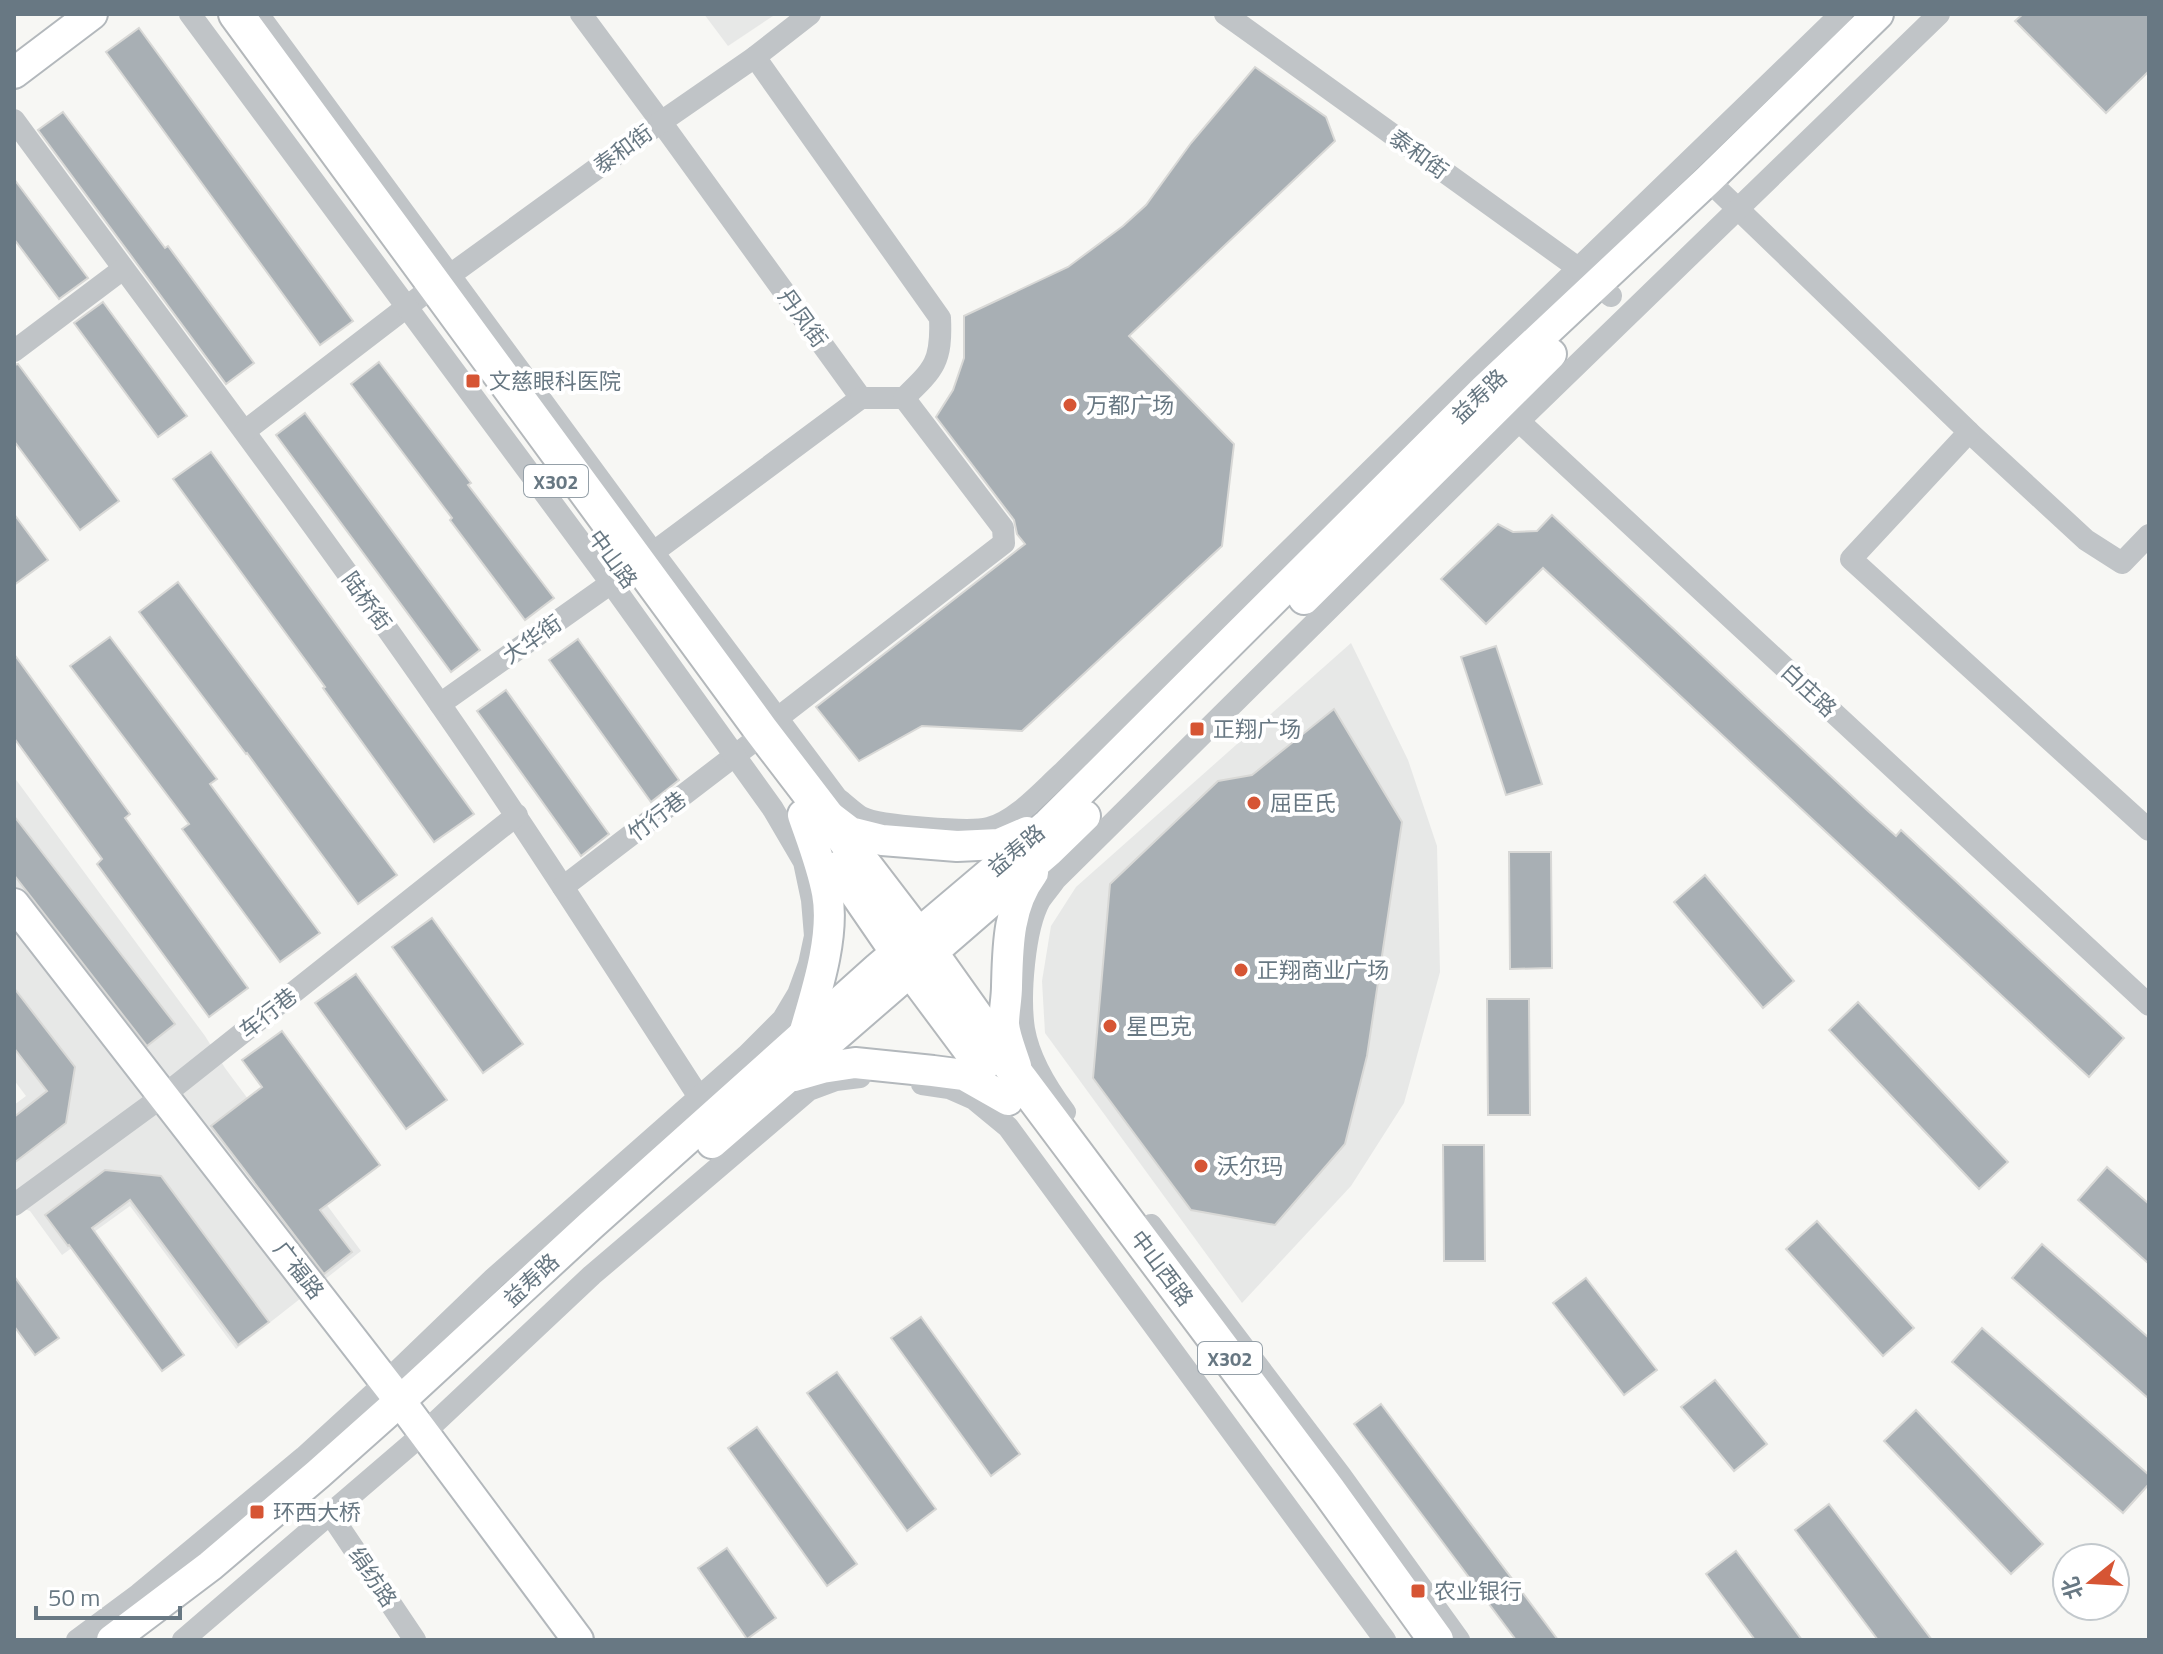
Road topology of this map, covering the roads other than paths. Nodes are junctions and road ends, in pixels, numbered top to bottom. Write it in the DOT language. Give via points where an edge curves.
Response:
graph roads {
  1 [pos="92,14"];
  2 [pos="190,14"];
  3 [pos="212,14"];
  4 [pos="236,14"];
  5 [pos="258,14"];
  6 [pos="581,14"];
  7 [pos="810,14"];
  8 [pos="1225,14"];
  9 [pos="1841,14"];
  10 [pos="1878,14"];
  11 [pos="1904,14"];
  12 [pos="1939,14"];
  13 [pos="755,57"];
  14 [pos="14,73"];
  15 [pos="14,120"];
  16 [pos="661,122"];
  17 [pos="1722,193"];
  18 [pos="123,269"];
  19 [pos="1595,282"];
  20 [pos="428,290"];
  21 [pos="14,351"];
  22 [pos="1494,397"];
  23 [pos="861,398"];
  24 [pos="904,398"];
  25 [pos="245,431"];
  26 [pos="1969,432"];
  27 [pos="2149,535"];
  28 [pos="632,568"];
  29 [pos="440,704"];
  30 [pos="756,737"];
  31 [pos="813,814"];
  32 [pos="517,815"];
  33 [pos="2149,830"];
  34 [pos="1048,838"];
  35 [pos="563,887"];
  36 [pos="14,904"];
  37 [pos="914,952"];
  38 [pos="2149,1005"];
  39 [pos="804,1034"];
  40 [pos="788,1078"];
  41 [pos="1014,1090"];
  42 [pos="163,1096"];
  43 [pos="699,1097"];
  44 [pos="14,1205"];
  45 [pos="405,1408"];
  46 [pos="331,1515"];
  47 [pos="77,1640"];
  48 [pos="112,1640"];
  49 [pos="143,1640"];
  50 [pos="183,1640"];
  51 [pos="415,1640"];
  52 [pos="578,1640"];
  53 [pos="1385,1640"];
  54 [pos="1410,1640"];
  55 [pos="1436,1640"];
  56 [pos="1459,1640"];
  1 -- 14 [label="main road"];
  2 -- 20 [label="street"];
  3 -- 20 [label="main road, 中山路 / X302"];
  4 -- 20 [label="main road, 中山路 / X302"];
  5 -- 20 [label="street"];
  6 -- 16 [label="street, 丹凤街"];
  7 -- 13 [label="street, 泰和街"];
  8 -- 19 [label="street, 泰和街"];
  9 -- 19 [label="street"];
  10 -- 17 [label="main road, 益寿路"];
  11 -- 17 [label="main road, 益寿路"];
  12 -- 17 [label="street"];
  13 -- 16 [label="street, 泰和街"];
  13 -- 24 [label="street" via="940,318 941,343 932,371"];
  15 -- 18 [label="street, 陆桥街"];
  16 -- 20 [label="street, 泰和街"];
  16 -- 23 [label="street, 丹凤街"];
  17 -- 19 [label="main road, 益寿路"];
  17 -- 22 [label="street"];
  17 -- 26 [label="street"];
  18 -- 21 [label="street"];
  18 -- 25 [label="street, 陆桥街"];
  19 -- 22 [label="main road, 益寿路"];
  19 -- 22 [label="street"];
  20 -- 25 [label="street, 泰和街"];
  20 -- 28 [label="main road, 中山路 / X302"];
  22 -- 30 [label="street" via="1018,813 990,828 895,825 863,818"];
  22 -- 34 [label="main road, 益寿路"];
  22 -- 38 [label="street, 白庄路"];
  22 -- 56 [label="street" via="1055,880 1040,901 1024,965 1024,1030 1051,1094"];
  23 -- 24 [label="street"];
  23 -- 28 [label="street"];
  24 -- 30 [label="street, 竹行巷" via="1003,528 1004,543"];
  25 -- 29 [label="street, 陆桥街"];
  26 -- 27 [label="street" via="2086,540 2122,563"];
  26 -- 33 [label="street" via="1851,559"];
  28 -- 29 [label="street, 大华街"];
  28 -- 30 [label="main road, 中山路 / X302"];
  29 -- 32 [label="street, 陆桥街"];
  30 -- 31 [label="main road, 中山路 / X302"];
  30 -- 35 [label="street, 竹行巷"];
  30 -- 43 [label="street" via="773,809 804,862 815,936 798,994 783,1019"];
  31 -- 34 [label="main road" via="882,840 957,846"];
  31 -- 37 [label="main road, 中山路 / X302"];
  31 -- 39 [label="main road" via="828,896 828,936"];
  32 -- 35 [label="street, 陆桥街"];
  32 -- 42 [label="street, 车行巷"];
  34 -- 37 [label="main road, 益寿路"];
  34 -- 41 [label="main road" via="1012,920 1004,1026"];
  35 -- 43 [label="street, 陆桥街"];
  36 -- 42 [label="main road, 广福路"];
  37 -- 39 [label="main road, 益寿路"];
  37 -- 40 [label="main road, 益寿路"];
  37 -- 41 [label="main road, 中山西路 / X302"];
  39 -- 45 [label="main road, 益寿路" via="591,1225"];
  40 -- 41 [label="main road" via="855,1063 964,1075"];
  40 -- 45 [label="main road, 益寿路"];
  41 -- 54 [label="main road, 中山西路 / X302"];
  41 -- 55 [label="main road, 中山西路 / X302" via="1328,1490"];
  42 -- 44 [label="street, 车行巷"];
  42 -- 45 [label="main road, 广福路"];
  43 -- 45 [label="street" via="494,1278"];
  45 -- 46 [label="street"];
  45 -- 47 [label="street" via="304,1457"];
  45 -- 48 [label="main road, 益寿路"];
  45 -- 49 [label="main road, 益寿路" via="276,1536"];
  45 -- 52 [label="main road, 广福路"];
  45 -- 53 [label="street" via="592,1275 809,1090 861,1077 949,1088 974,1099 1008,1127"];
  46 -- 50 [label="street"];
  46 -- 51 [label="street, 绢纺路"];
}
